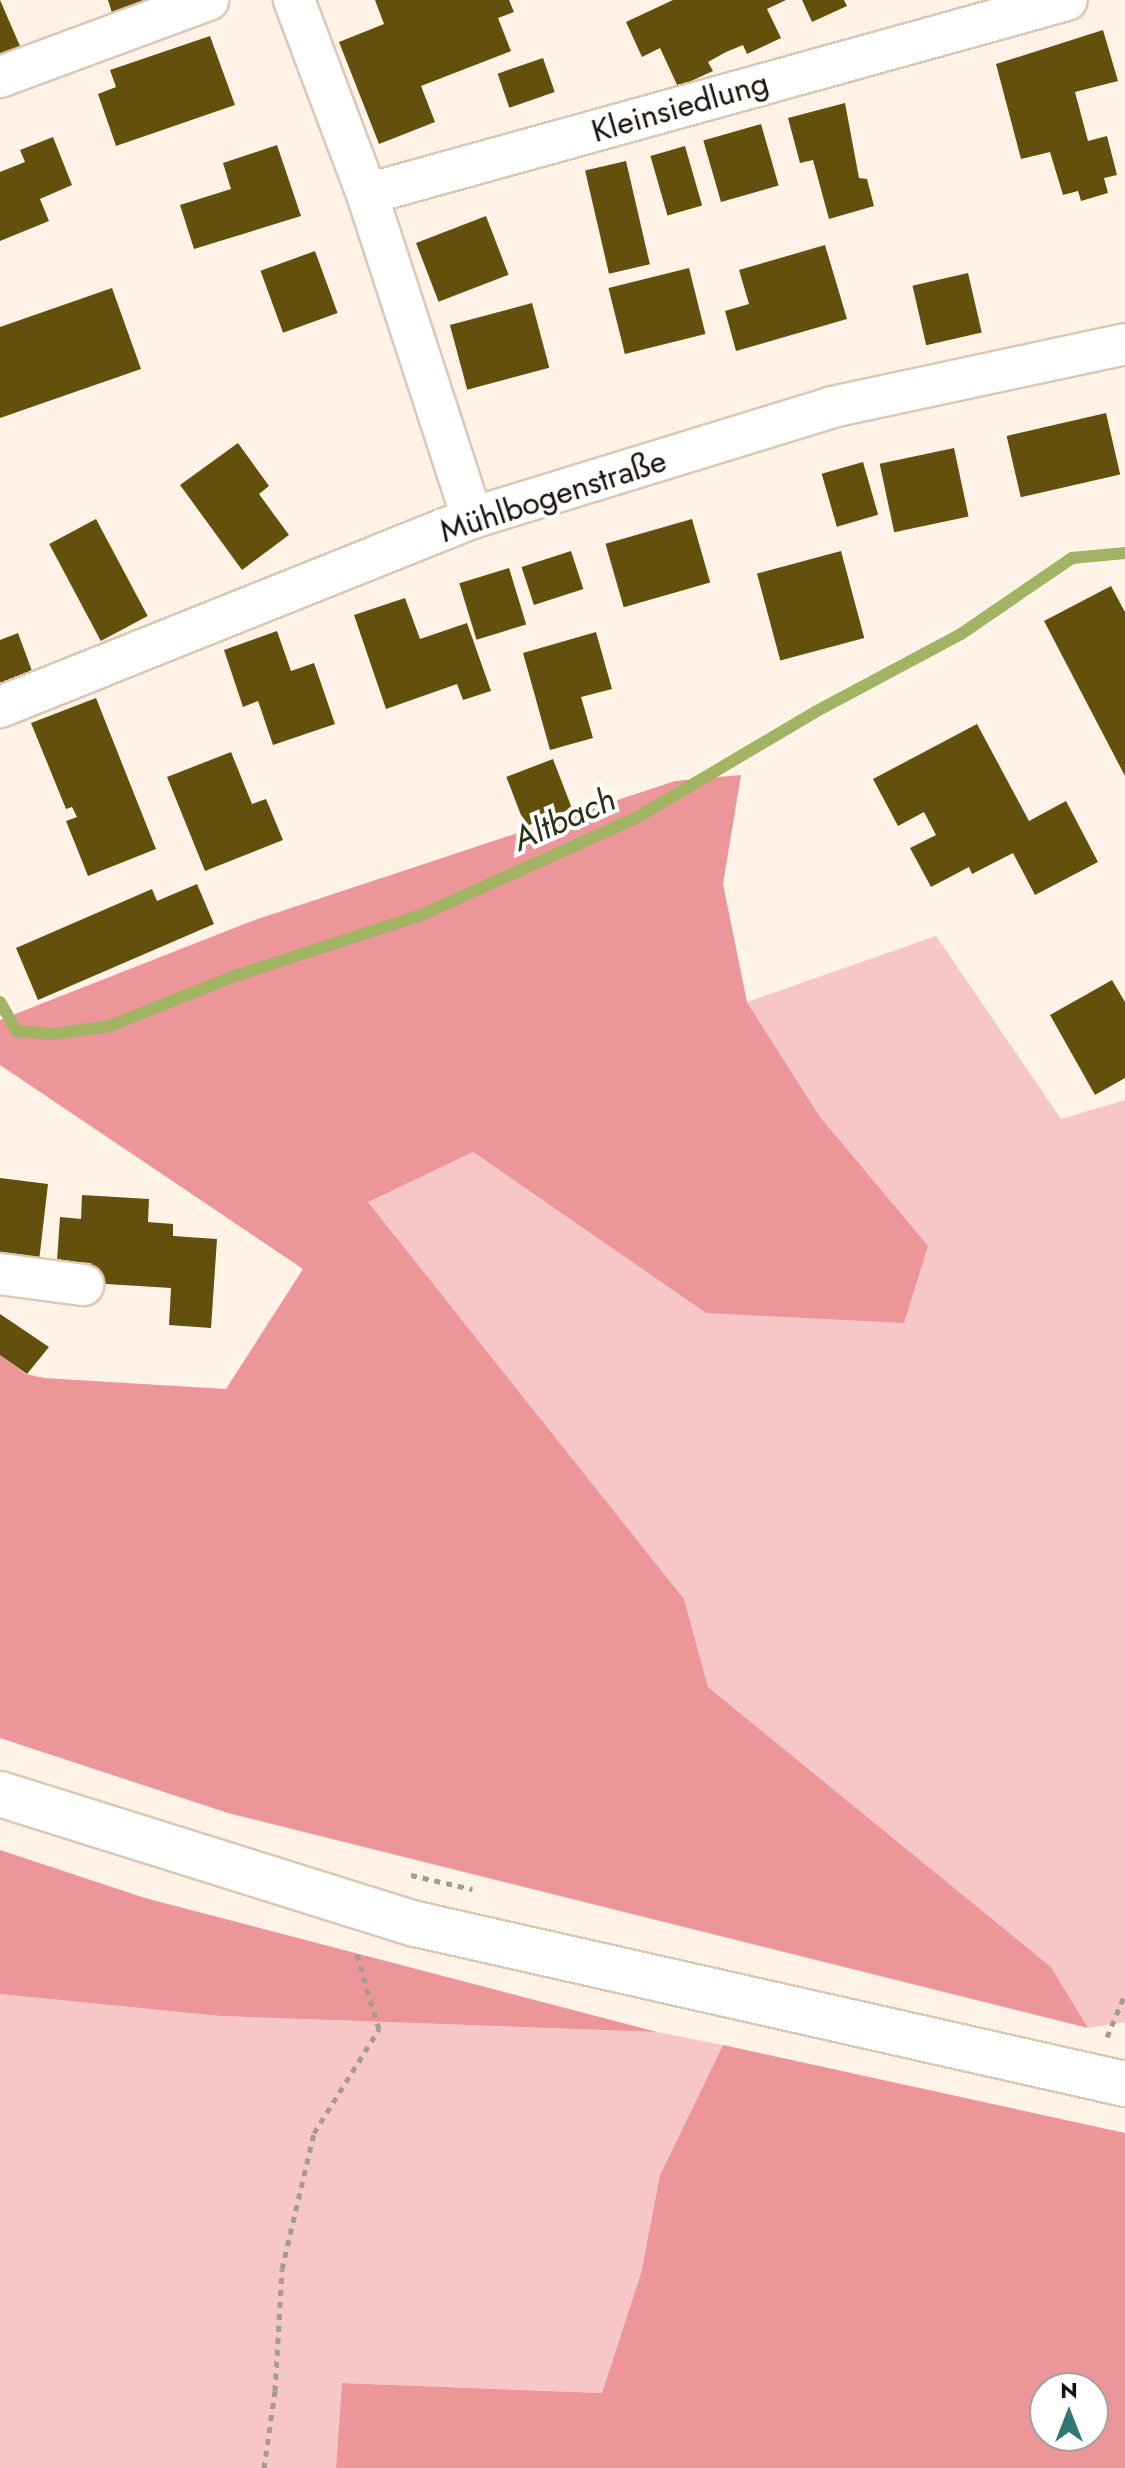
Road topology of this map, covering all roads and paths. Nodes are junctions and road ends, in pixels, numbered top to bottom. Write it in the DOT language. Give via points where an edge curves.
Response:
graph roads {
  1 [pos="208,0"];
  2 [pos="294,0"];
  3 [pos="1067,0"];
  4 [pos="988,10"];
  5 [pos="0,77"];
  6 [pos="367,194"];
  7 [pos="1125,344"];
  8 [pos="472,518"];
  9 [pos="0,707"];
  10 [pos="0,1274"];
  11 [pos="83,1285"];
  12 [pos="0,1794"];
  13 [pos="406,1874"];
  14 [pos="482,1892"];
  15 [pos="357,1955"];
  16 [pos="1125,1994"];
  17 [pos="1110,2026"];
  18 [pos="1125,2084"];
  19 [pos="264,2468"];
  1 -- 5 [label="street"];
  2 -- 6 [label="street"];
  3 -- 4 [label="street, Kleinsiedlung"];
  4 -- 6 [label="street, Kleinsiedlung"];
  6 -- 8 [label="street"];
  7 -- 8 [label="street, Mühlbogenstraße" via="832,407"];
  8 -- 9 [label="street, Mühlbogenstraße"];
  10 -- 11 [label="street"];
  12 -- 18 [label="main road" via="416,1924"];
  13 -- 14 [label="path"];
  15 -- 19 [label="path" via="379,2029 314,2133 282,2269 275,2391"];
  16 -- 17 [label="path"];
}
